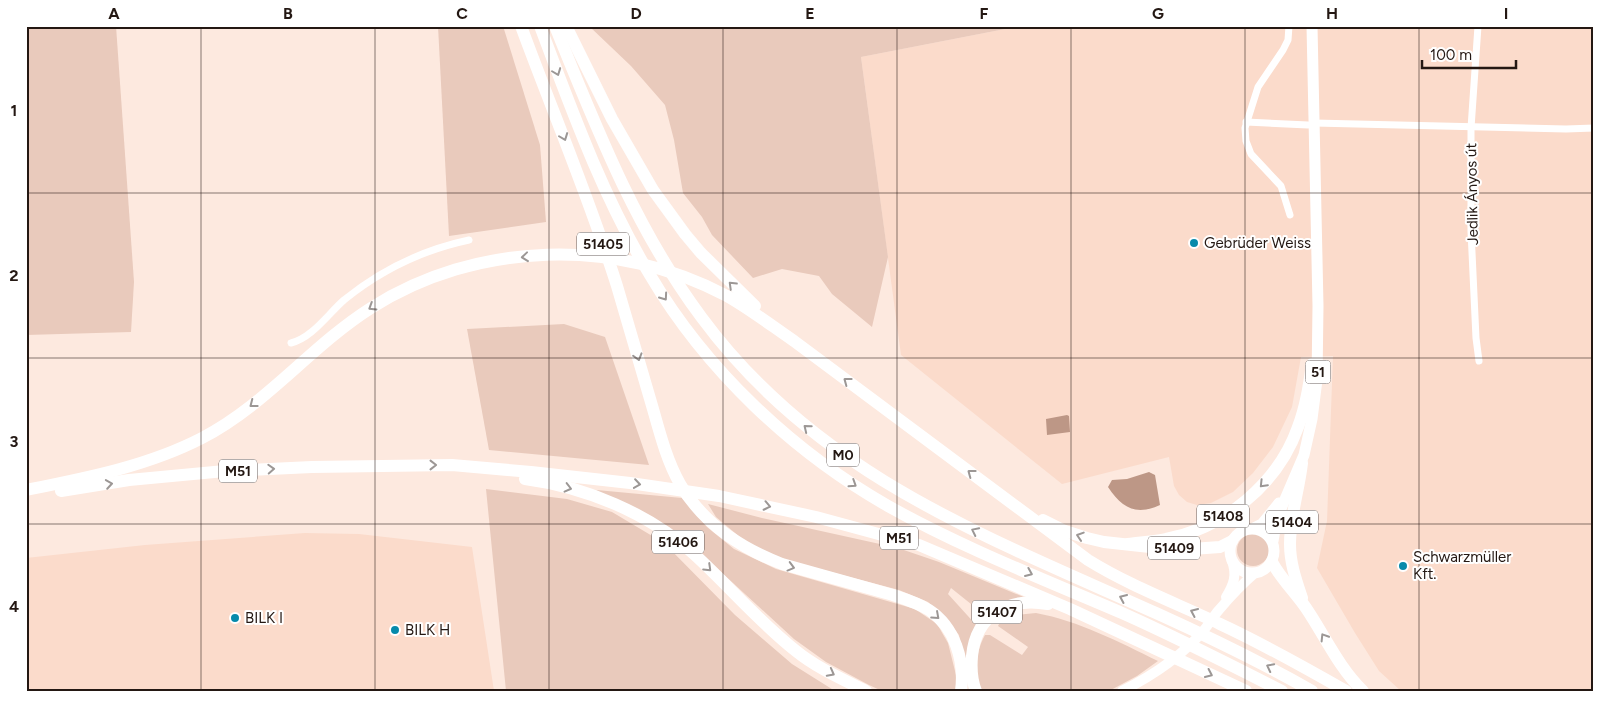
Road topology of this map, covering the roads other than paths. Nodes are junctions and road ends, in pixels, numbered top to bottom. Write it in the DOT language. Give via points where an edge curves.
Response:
graph roads {
  1 [pos="521,26"];
  2 [pos="540,26"];
  3 [pos="555,26"];
  4 [pos="566,26"];
  5 [pos="1289,26"];
  6 [pos="1306,26"];
  7 [pos="1312,26"];
  8 [pos="1478,26"];
  9 [pos="1246,122"];
  10 [pos="1311,124"];
  11 [pos="1471,128"];
  12 [pos="1594,128"];
  13 [pos="1290,215"];
  14 [pos="469,240"];
  15 [pos="794,341"];
  16 [pos="291,343"];
  17 [pos="1479,361"];
  18 [pos="1312,364"];
  19 [pos="1302,463"];
  20 [pos="452,465"];
  21 [pos="26,490"];
  22 [pos="26,498"];
  23 [pos="1010,502"];
  24 [pos="1254,528"];
  25 [pos="1232,541"];
  26 [pos="1272,541"];
  27 [pos="1128,544"];
  28 [pos="1232,561"];
  29 [pos="1272,562"];
  30 [pos="1255,573"];
  31 [pos="1306,607"];
  32 [pos="1070,609"];
  33 [pos="1217,612"];
  34 [pos="974,685"];
  35 [pos="866,691"];
  36 [pos="961,691"];
  37 [pos="1122,691"];
  38 [pos="1246,691"];
  39 [pos="1282,691"];
  40 [pos="1312,691"];
  41 [pos="1346,691"];
  42 [pos="1363,691"];
  1 -- 36 [label="highway, 51405, one-way" via="593,214 672,466 691,500 727,536 764,558 893,595 930,611 948,628 959,652"];
  2 -- 39 [label="highway, M0, one-way" via="606,190 651,277 697,342 772,422 845,479 926,527 1124,614"];
  40 -- 3 [label="highway, M0, one-way" via="1214,640 963,525 884,482 802,424 726,347 666,266 609,157"];
  15 -- 4 [label="highway, one-way" via="719,273 673,219 612,119"];
  5 -- 9 [label="street" via="1284,50 1258,87"];
  6 -- 10 [label="main road, 51"];
  7 -- 10 [label="main road, 51"];
  8 -- 11 [label="street, Jedlik Ányos út"];
  9 -- 10 [label="street"];
  9 -- 13 [label="street" via="1246,141 1251,154 1281,186"];
  10 -- 11 [label="street"];
  10 -- 18 [label="main road, 51"];
  10 -- 19 [label="main road, 51" via="1318,363 1312,419"];
  11 -- 12 [label="street"];
  11 -- 17 [label="street, Jedlik Ányos út" via="1471,231"];
  14 -- 16 [label="street" via="432,250 385,271 343,301 305,338"];
  15 -- 21 [label="highway, one-way" via="725,296 659,269 574,254 493,261 428,280 371,308 331,336 244,412 201,438 139,464"];
  23 -- 15 [label="highway, one-way"];
  18 -- 24 [label="main road, 51" via="1312,396 1298,460 1271,515"];
  18 -- 27 [label="highway, 51408, one-way" via="1298,428 1284,456 1259,488 1230,512 1198,529 1166,539"];
  19 -- 26 [label="main road, 51" via="1277,518"];
  19 -- 31 [label="highway, 51404" via="1290,545 1292,567"];
  22 -- 20 [label="highway, M51, one-way" via="129,480 225,471"];
  20 -- 32 [label="highway, M51, one-way" via="674,489 816,517 919,545"];
  20 -- 35 [label="highway, 51406, one-way" via="574,489 632,512 693,553 796,651"];
  27 -- 23 [label="highway, 51408, one-way" via="1104,542 1065,531"];
  41 -- 23 [label="highway, one-way" via="1220,624 1110,574"];
  24 -- 25 [label="main road, 51" via="1244,530"];
  24 -- 26 [label="main road" via="1265,532"];
  25 -- 27 [label="highway, 51409" via="1208,549"];
  25 -- 28 [label="main road"];
  26 -- 29 [label="main road, 51" via="1275,551"];
  28 -- 30 [label="main road" via="1242,571"];
  28 -- 33 [label="street" via="1236,572 1233,584"];
  29 -- 30 [label="main road"];
  29 -- 31 [label="highway"];
  30 -- 33 [label="street"];
  42 -- 31 [label="highway, one-way" via="1342,666"];
  32 -- 34 [label="highway, 51407" via="1036,602 1021,603 991,616 973,644"];
  32 -- 38 [label="highway, one-way"];
  33 -- 37 [label="street" via="1189,646 1162,668"];
}
